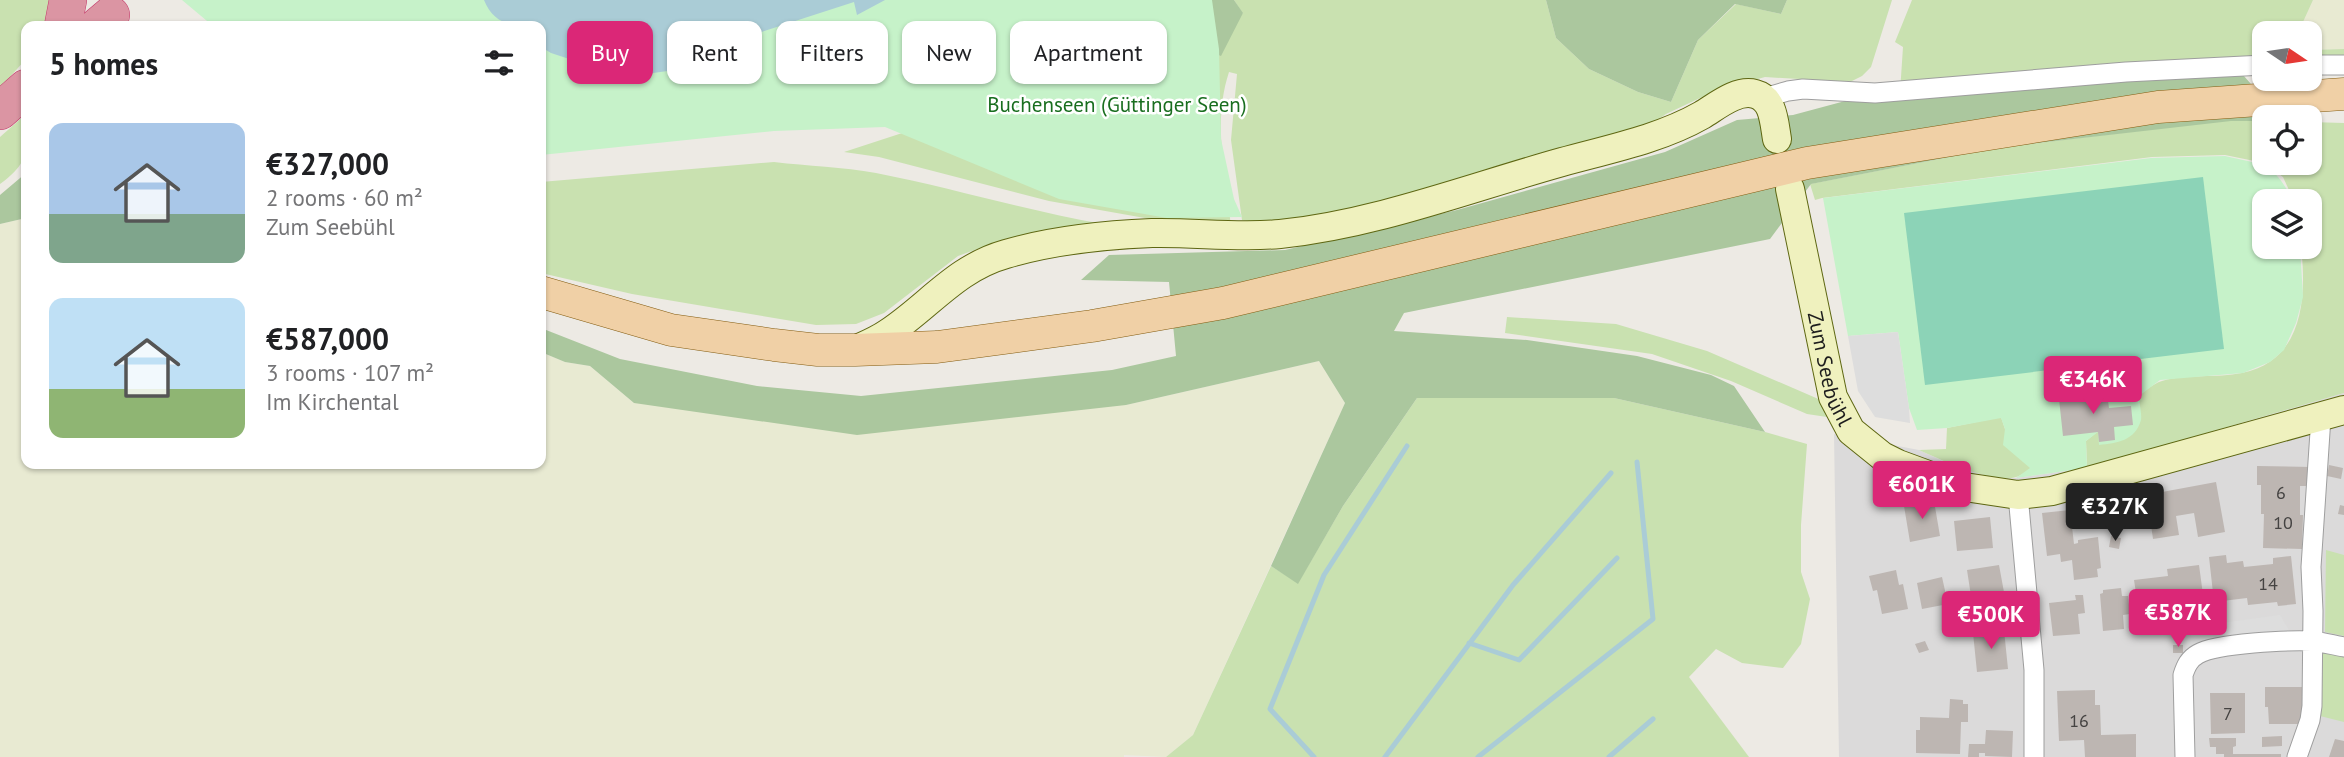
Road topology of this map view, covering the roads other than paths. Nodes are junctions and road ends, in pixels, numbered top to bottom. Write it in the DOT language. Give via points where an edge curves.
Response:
graph roads {
  1 [pos="68,0"];
  2 [pos="64,21"];
  3 [pos="2322,65"];
  4 [pos="2344,65"];
  5 [pos="2252,66"];
  6 [pos="21,92"];
  7 [pos="2344,94"];
  8 [pos="1764,98"];
  9 [pos="0,111"];
  10 [pos="1777,139"];
  11 [pos="1790,189"];
  12 [pos="546,293"];
  13 [pos="855,350"];
  14 [pos="2332,413"];
  15 [pos="2018,495"];
  16 [pos="2313,641"];
  17 [pos="2344,648"];
  18 [pos="2034,757"];
  19 [pos="2185,757"];
  20 [pos="2297,757"];
  1 -- 2 [label="highway"];
  3 -- 4 [label="street"];
  5 -- 8 [label="street" via="1875,93 1803,89"];
  6 -- 9 [label="highway"];
  7 -- 13 [label="main road" via="2158,107 1807,163 1223,303 989,341"];
  8 -- 10 [label="main road"];
  8 -- 13 [label="main road" via="1741,94 1699,117 1626,145 1321,228 1250,235 1154,233 1063,241 1003,254 956,277 887,334"];
  11 -- 15 [label="main road, Zum Seebühl" via="1833,397 1851,431 1882,456 1917,472 1958,486"];
  12 -- 13 [label="main road" via="671,330 818,350"];
  14 -- 15 [label="main road, Zum Seebühl" via="2052,491"];
  14 -- 16 [label="street, Zum Seebühl" via="2311,567"];
  15 -- 18 [label="street" via="2034,670"];
  16 -- 17 [label="street"];
  16 -- 19 [label="street" via="2221,648 2194,657 2183,675"];
  16 -- 20 [label="street, Zum Seebühl" via="2312,706"];
}
